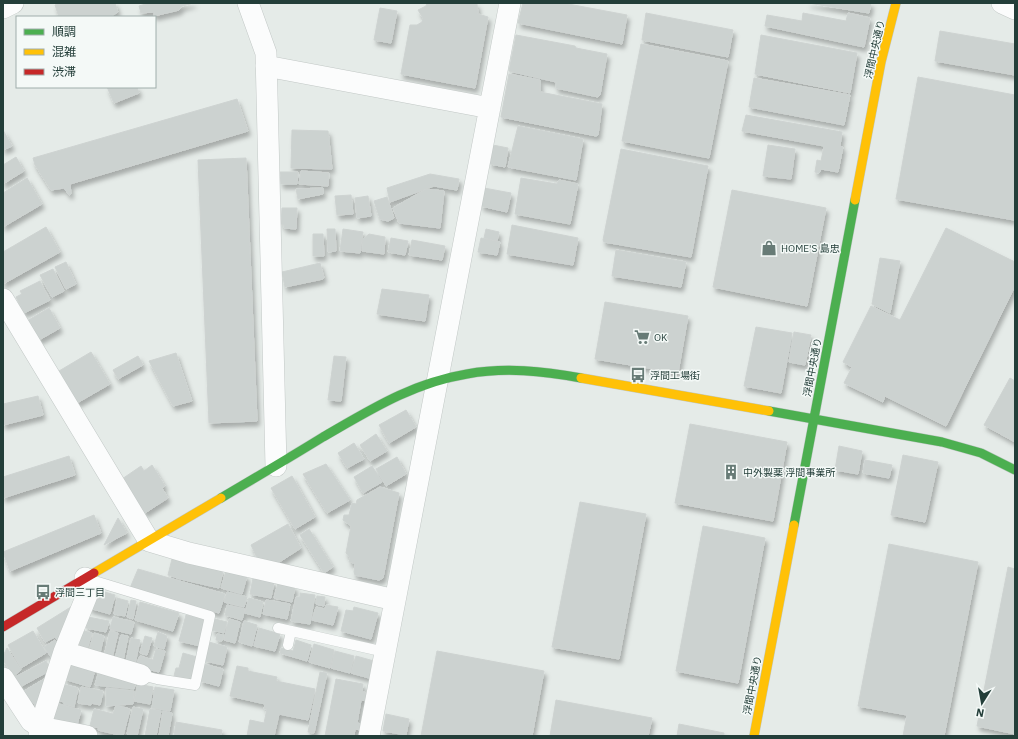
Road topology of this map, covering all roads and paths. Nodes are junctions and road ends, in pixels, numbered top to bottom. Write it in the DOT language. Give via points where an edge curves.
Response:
graph roads {
  1 [pos="13,3"];
  2 [pos="248,3"];
  3 [pos="510,3"];
  4 [pos="896,3"];
  5 [pos="1002,3"];
  6 [pos="3,8"];
  7 [pos="1015,9"];
  8 [pos="266,66"];
  9 [pos="490,108"];
  10 [pos="3,299"];
  11 [pos="438,380"];
  12 [pos="814,418"];
  13 [pos="276,466"];
  14 [pos="1015,470"];
  15 [pos="149,541"];
  16 [pos="85,578"];
  17 [pos="395,600"];
  18 [pos="3,627"];
  19 [pos="278,628"];
  20 [pos="291,631"];
  21 [pos="288,645"];
  22 [pos="64,652"];
  23 [pos="386,652"];
  24 [pos="141,675"];
  25 [pos="3,678"];
  26 [pos="40,732"];
  27 [pos="87,736"];
  28 [pos="369,736"];
  29 [pos="754,736"];
  1 -- 6 [label="street"];
  2 -- 8 [label="street" via="266,53"];
  3 -- 9 [label="street"];
  4 -- 12 [label="street, 浮間中央通り" via="881,62"];
  5 -- 7 [label="street"];
  8 -- 9 [label="street"];
  8 -- 13 [label="street"];
  9 -- 11 [label="street"];
  10 -- 15 [label="street"];
  11 -- 12 [label="street" via="481,371 538,370"];
  11 -- 13 [label="street" via="381,403"];
  11 -- 17 [label="street"];
  12 -- 14 [label="street" via="942,442 981,453"];
  12 -- 29 [label="street, 浮間中央通り"];
  13 -- 15 [label="street"];
  15 -- 16 [label="street"];
  15 -- 17 [label="street" via="189,553"];
  16 -- 18 [label="street"];
  16 -- 22 [label="street" via="87,595"];
  16 -- 24 [label="lane" via="210,616 195,685"];
  17 -- 23 [label="street"];
  19 -- 20 [label="lane"];
  20 -- 21 [label="lane"];
  20 -- 23 [label="lane"];
  22 -- 24 [label="street"];
  22 -- 26 [label="street"];
  23 -- 28 [label="street"];
  25 -- 26 [label="street"];
  26 -- 27 [label="street"];
}
